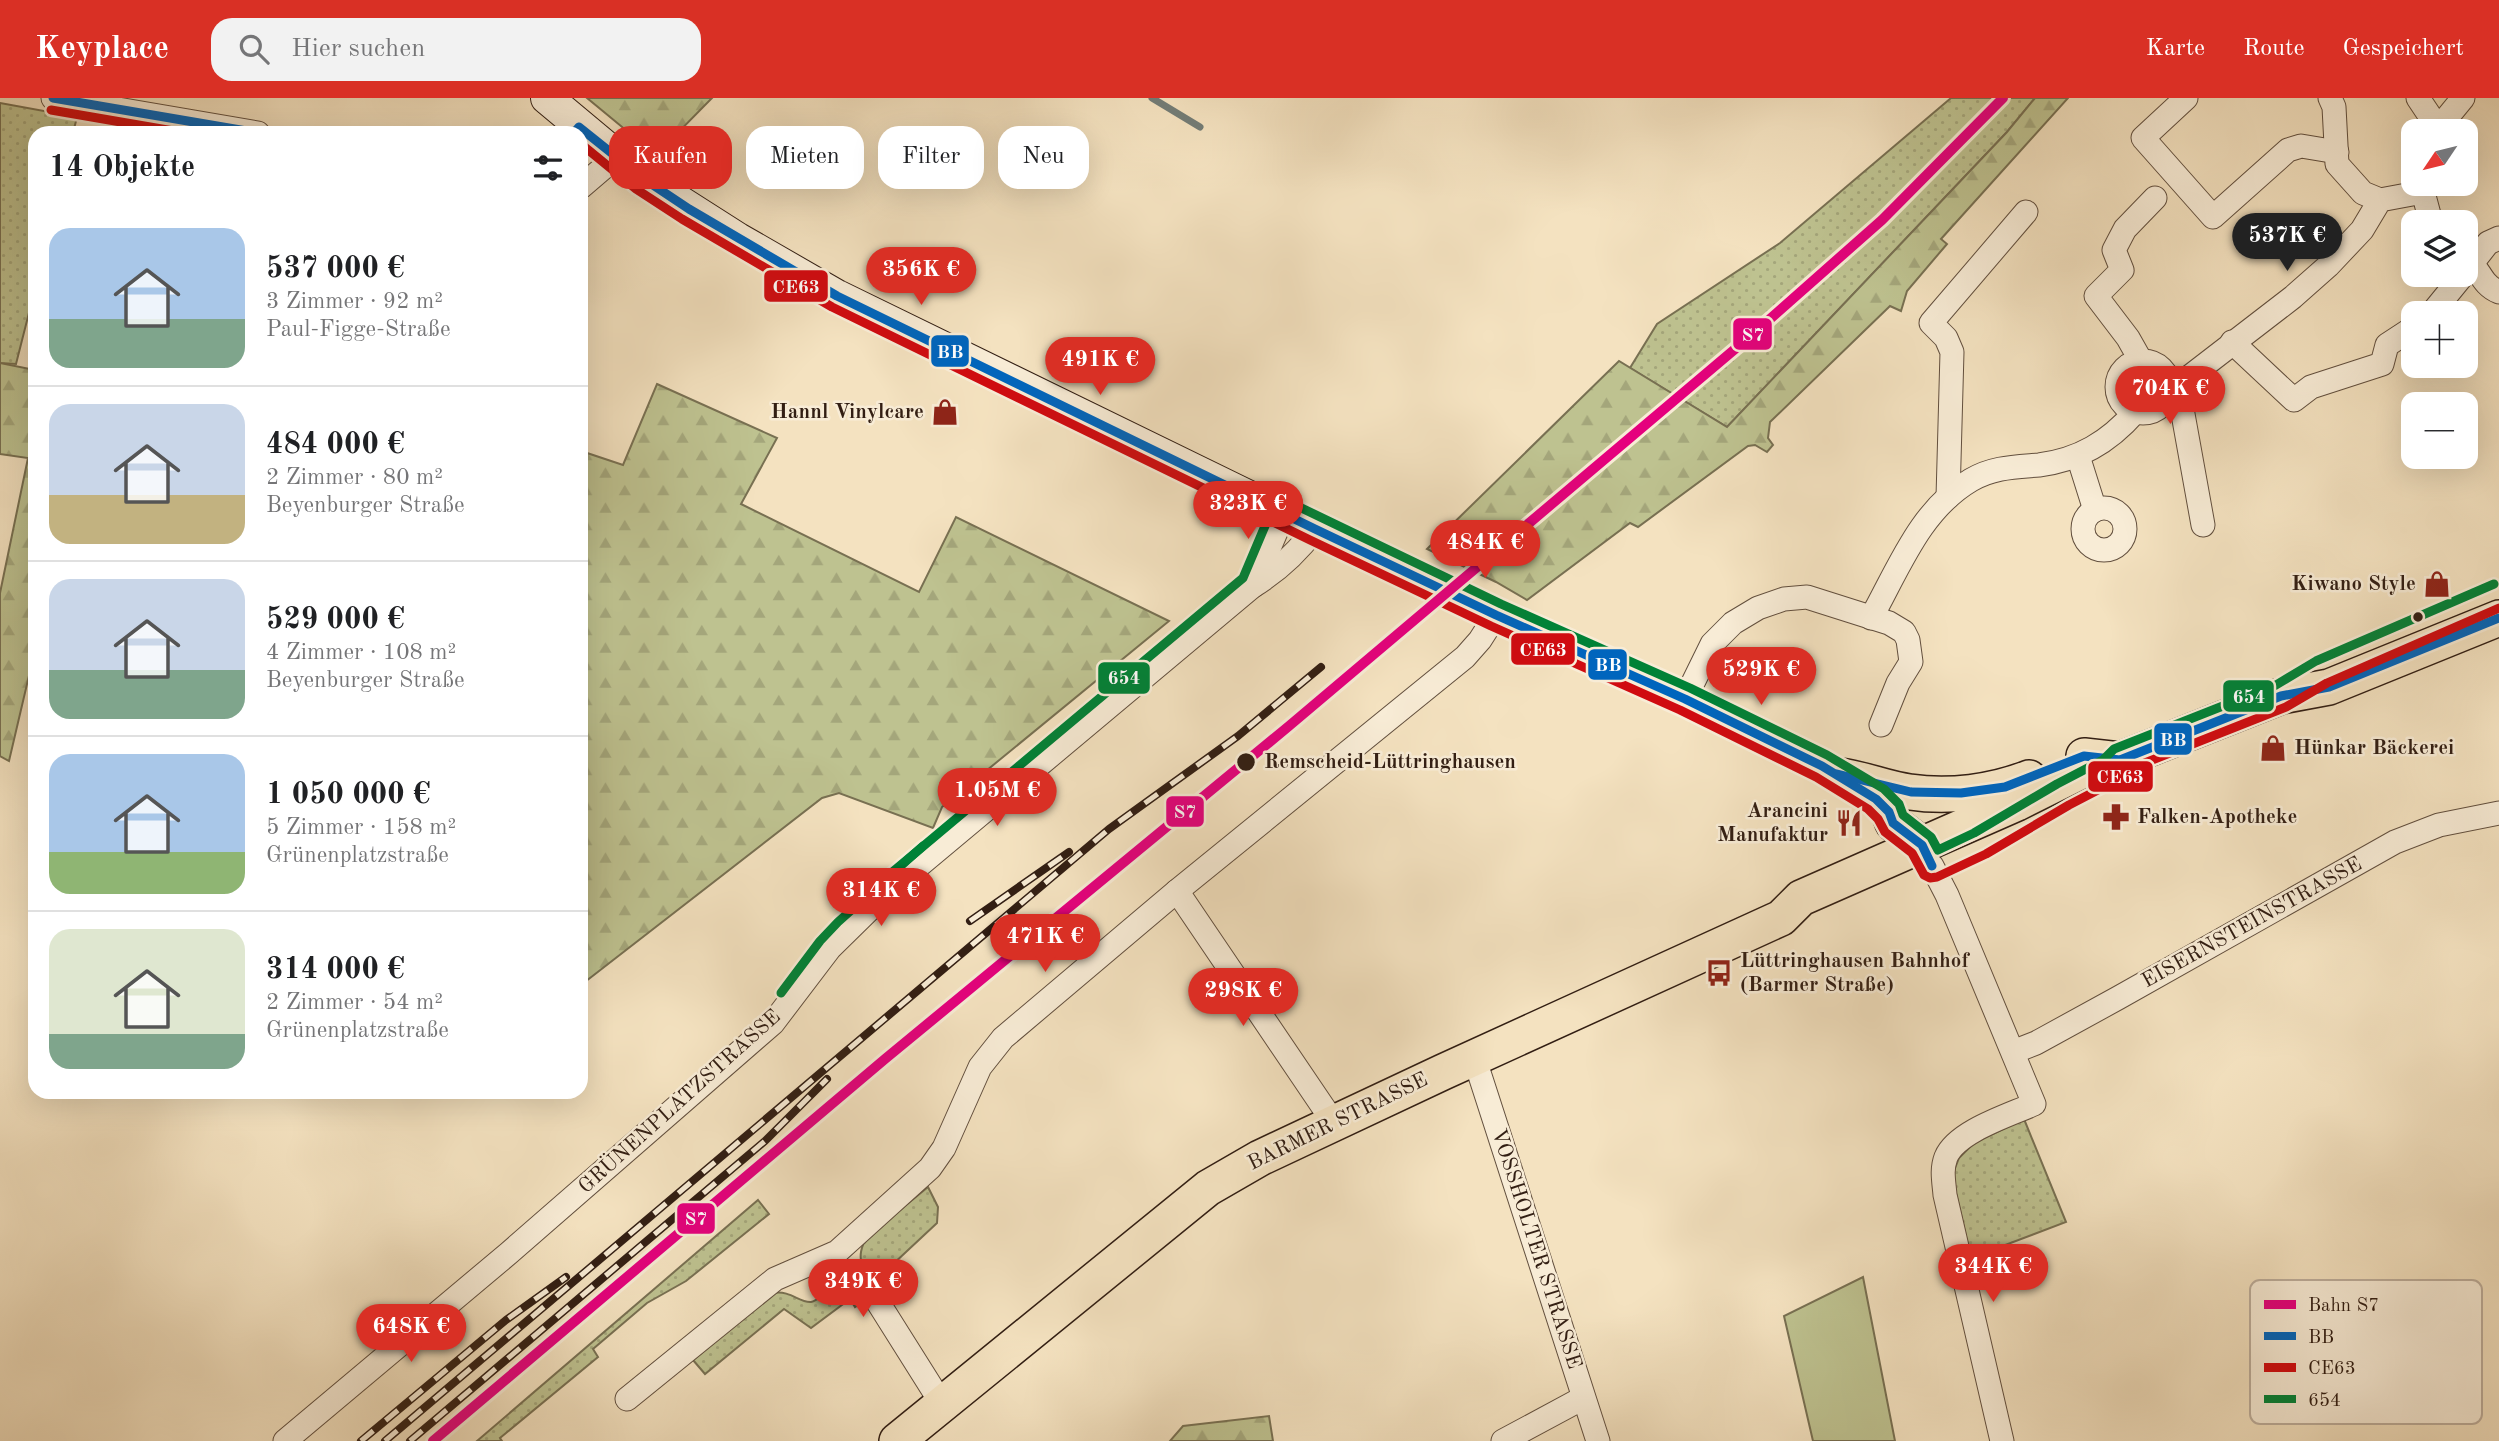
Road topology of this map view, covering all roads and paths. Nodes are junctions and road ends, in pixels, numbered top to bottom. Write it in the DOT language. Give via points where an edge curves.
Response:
graph roads {
  1 [pos="53,98"];
  2 [pos="547,98"];
  3 [pos="2186,98"];
  4 [pos="2330,98"];
  5 [pos="2418,98"];
  6 [pos="2463,98"];
  7 [pos="2430,119"];
  8 [pos="2446,119"];
  9 [pos="217,126"];
  10 [pos="573,126"];
  11 [pos="588,138"];
  12 [pos="609,152"];
  13 [pos="2337,152"];
  14 [pos="609,163"];
  15 [pos="588,181"];
  16 [pos="661,189"];
  17 [pos="2401,194"];
  18 [pos="2155,198"];
  19 [pos="2380,200"];
  20 [pos="2026,212"];
  21 [pos="2499,238"];
  22 [pos="2478,254"];
  23 [pos="2478,278"];
  24 [pos="2452,287"];
  25 [pos="2499,292"];
  26 [pos="2441,301"];
  27 [pos="2401,336"];
  28 [pos="2232,342"];
  29 [pos="2141,361"];
  30 [pos="2169,389"];
  31 [pos="2135,412"];
  32 [pos="2078,456"];
  33 [pos="1948,497"];
  34 [pos="2095,510"];
  35 [pos="1284,513"];
  36 [pos="2203,525"];
  37 [pos="1315,529"];
  38 [pos="1253,586"];
  39 [pos="2499,595"];
  40 [pos="1496,615"];
  41 [pos="1871,618"];
  42 [pos="2499,618"];
  43 [pos="2281,696"];
  44 [pos="1685,699"];
  45 [pos="1881,725"];
  46 [pos="2113,759"];
  47 [pos="1840,776"];
  48 [pos="1889,788"];
  49 [pos="2499,813"];
  50 [pos="1927,855"];
  51 [pos="1177,891"];
  52 [pos="2013,1052"];
  53 [pos="1474,1057"];
  54 [pos="1334,1123"];
  55 [pos="869,1288"];
  56 [pos="1583,1398"];
  57 [pos="627,1399"];
  58 [pos="942,1404"];
  59 [pos="285,1441"];
  60 [pos="897,1441"];
  61 [pos="1503,1441"];
  62 [pos="1598,1441"];
  63 [pos="2002,1441"];
  1 -- 9 [label="street"];
  2 -- 10 [label="main road"];
  3 -- 13 [label="street" via="2143,138 2213,217 2288,150 2301,146"];
  4 -- 13 [label="street"];
  5 -- 7 [label="street"];
  6 -- 8 [label="street"];
  11 -- 12 [label="main road"];
  13 -- 19 [label="street" via="2337,164 2363,193"];
  14 -- 15 [label="street"];
  16 -- 35 [label="main road" via="837,296"];
  17 -- 19 [label="street"];
  18 -- 29 [label="street" via="2125,229 2114,250 2122,270 2096,296"];
  19 -- 28 [label="street" via="2362,230 2328,266"];
  20 -- 33 [label="street" via="1931,323 1952,352"];
  21 -- 22 [label="street"];
  23 -- 25 [label="street"];
  24 -- 26 [label="street"];
  27 -- 28 [label="street" via="2387,345 2382,364 2311,387 2294,400"];
  28 -- 30 [label="street"];
  29 -- 30 [label="street" via="2161,368"];
  29 -- 31 [label="street" via="2125,368 2117,384 2121,401"];
  30 -- 31 [label="street" via="2154,410"];
  30 -- 36 [label="street" via="2181,403"];
  31 -- 32 [label="street" via="2103,443"];
  32 -- 33 [label="street" via="1985,473"];
  32 -- 34 [label="street"];
  33 -- 41 [label="street" via="1921,527"];
  35 -- 37 [label="main road"];
  35 -- 38 [label="street, GRÜNENPLATZSTRASSE"];
  37 -- 38 [label="street, GRÜNENPLATZSTRASSE" via="1286,563"];
  37 -- 40 [label="main road"];
  38 -- 59 [label="street, GRÜNENPLATZSTRASSE" via="885,894 830,948 774,1023"];
  39 -- 43 [label="main road, BARMER STRASSE" via="2321,673"];
  40 -- 44 [label="main road"];
  40 -- 51 [label="street" via="1465,657"];
  41 -- 44 [label="street" via="1807,597 1784,598 1758,608 1733,622 1712,644"];
  41 -- 45 [label="street" via="1904,632 1911,662"];
  42 -- 43 [label="main road, BARMER STRASSE" via="2329,687"];
  43 -- 46 [label="main road, BARMER STRASSE"];
  44 -- 47 [label="main road"];
  46 -- 48 [label="main road" via="2084,756 2005,787 1972,792"];
  46 -- 50 [label="main road, BARMER STRASSE" via="2017,803"];
  47 -- 48 [label="main road"];
  47 -- 50 [label="main road" via="1876,799 1893,823"];
  48 -- 50 [label="main road" via="1903,796 1919,816"];
  49 -- 52 [label="street, EISERNSTEINSTRASSE" via="2439,825 2395,842 2036,1044"];
  50 -- 52 [label="street"];
  50 -- 53 [label="main road, BARMER STRASSE" via="1810,918 1781,918"];
  51 -- 54 [label="street"];
  51 -- 57 [label="street" via="1003,1038 979,1067 944,1148 930,1168 837,1252 775,1279"];
  52 -- 63 [label="street" via="2034,1104 1959,1140 1947,1155 1943,1174"];
  53 -- 54 [label="main road, BARMER STRASSE"];
  53 -- 56 [label="street, VOSSHOLTER STRASSE"];
  54 -- 58 [label="main road, BARMER STRASSE" via="1208,1188"];
  55 -- 58 [label="street"];
  56 -- 61 [label="street"];
  56 -- 62 [label="street, VOSSHOLTER STRASSE"];
  58 -- 60 [label="main road, BARMER STRASSE"];
}
